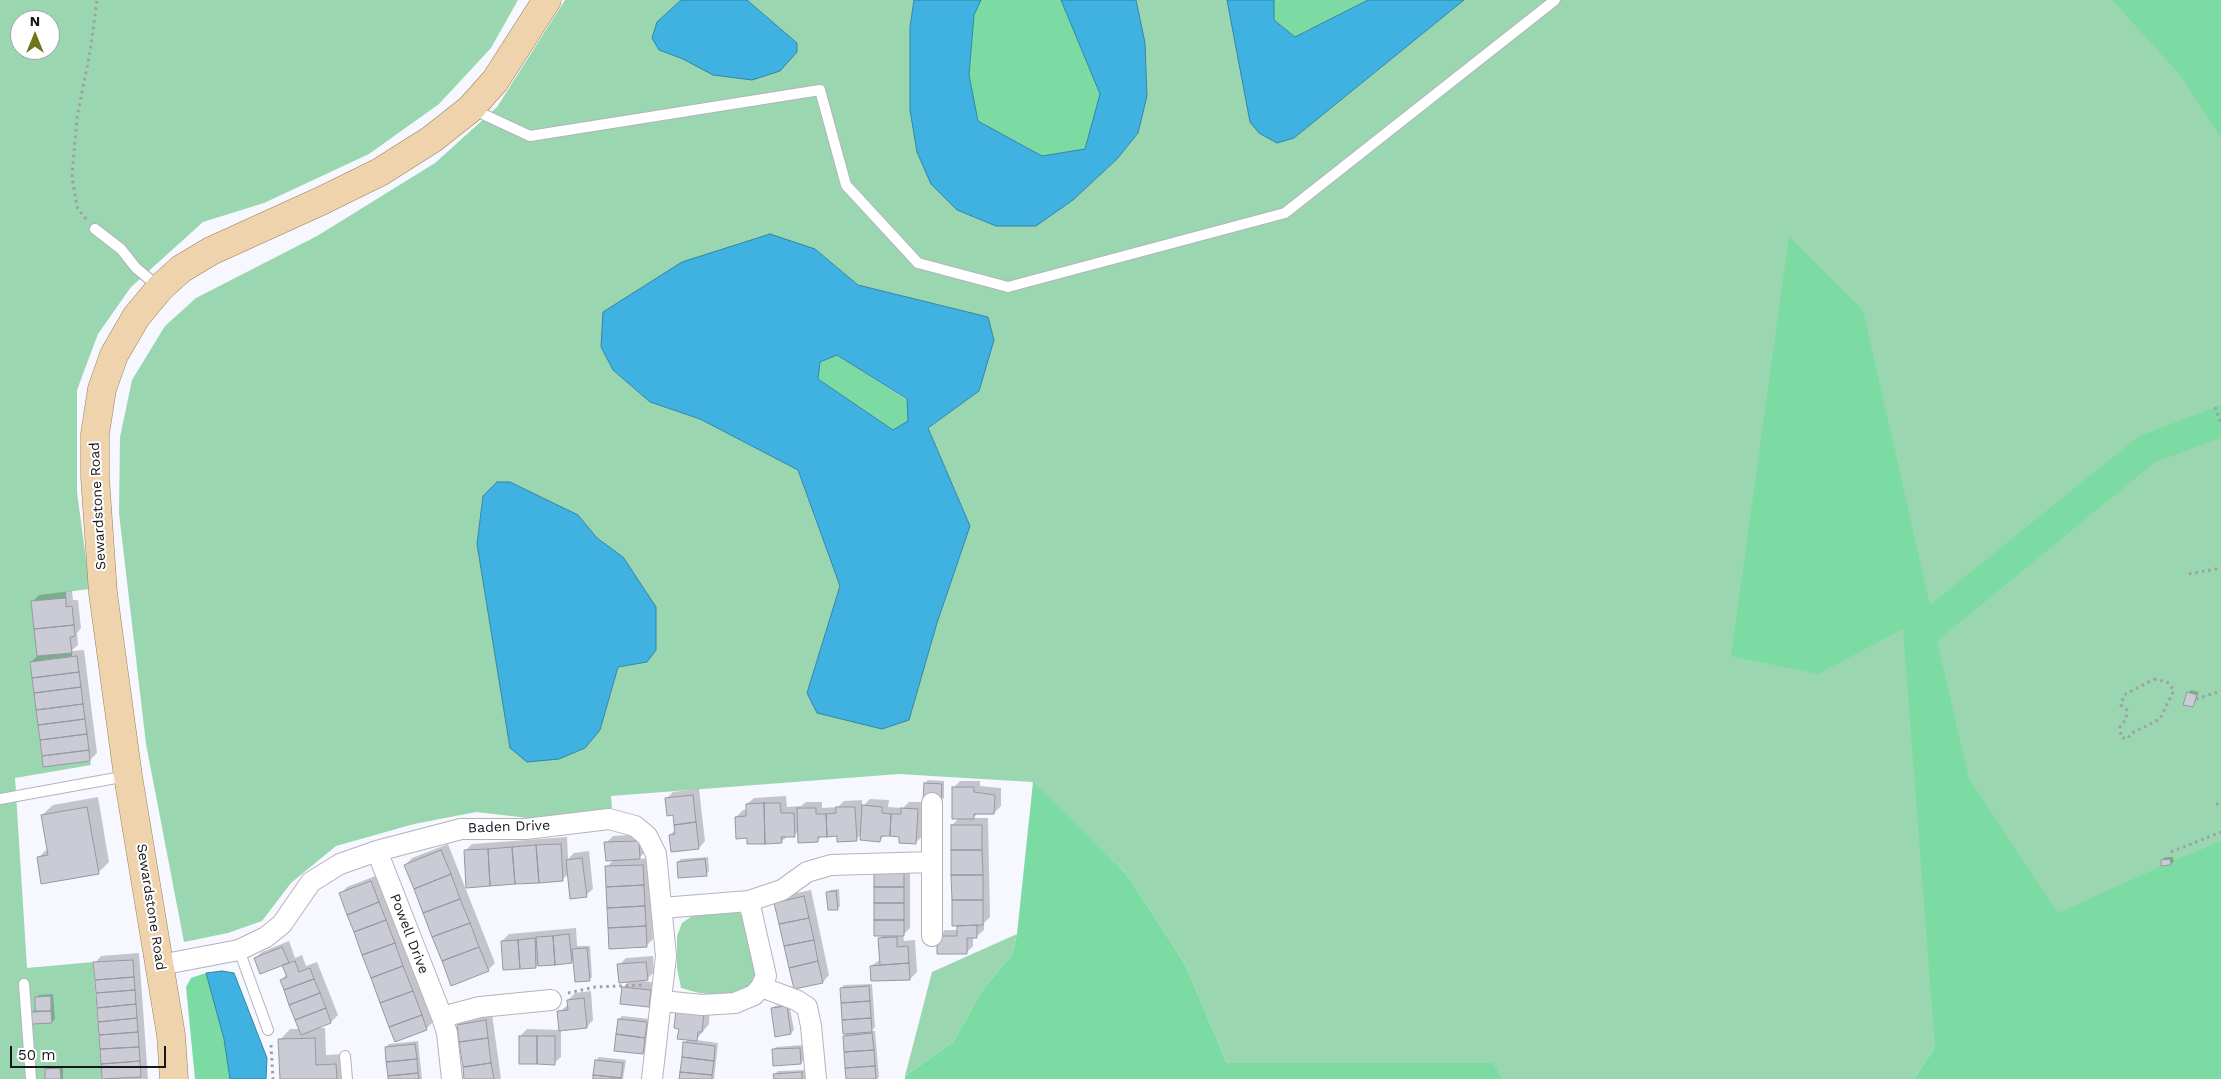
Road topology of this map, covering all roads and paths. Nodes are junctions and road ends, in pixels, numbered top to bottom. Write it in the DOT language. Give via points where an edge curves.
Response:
graph roads {
  1 [pos="97,0"];
  2 [pos="547,0"];
  3 [pos="1555,0"];
  4 [pos="470,108"];
  5 [pos="95,229"];
  6 [pos="160,288"];
  7 [pos="2215,407"];
  8 [pos="2221,425"];
  9 [pos="2221,568"];
  10 [pos="2189,574"];
  11 [pos="2142,685"];
  12 [pos="2221,691"];
  13 [pos="2196,699"];
  14 [pos="128,776"];
  15 [pos="0,799"];
  16 [pos="932,803"];
  17 [pos="2221,803"];
  18 [pos="2216,804"];
  19 [pos="2221,832"];
  20 [pos="377,851"];
  21 [pos="2171,852"];
  22 [pos="932,862"];
  23 [pos="749,901"];
  24 [pos="662,908"];
  25 [pos="932,936"];
  26 [pos="239,950"];
  27 [pos="160,965"];
  28 [pos="24,984"];
  29 [pos="761,987"];
  30 [pos="662,993"];
  31 [pos="551,1000"];
  32 [pos="442,1017"];
  33 [pos="268,1030"];
  34 [pos="345,1056"];
  35 [pos="31,1079"];
  36 [pos="174,1079"];
  37 [pos="273,1079"];
  38 [pos="346,1079"];
  39 [pos="452,1079"];
  40 [pos="652,1079"];
  41 [pos="816,1079"];
  1 -- 5 [label="path" via="77,118 72,176 77,207"];
  2 -- 4 [label="main road, Sewardstone Road" via="495,81"];
  3 -- 4 [label="lane" via="1285,213 1008,287 918,263 846,185 820,90 530,136"];
  4 -- 6 [label="main road, Sewardstone Road" via="432,139 380,172 321,202 211,250 181,269"];
  5 -- 6 [label="lane" via="121,249 136,268"];
  6 -- 14 [label="main road, Sewardstone Road" via="136,317 114,355 102,389 95,434 94,478 103,593"];
  7 -- 8 [label="path"];
  9 -- 10 [label="path"];
  11 -- 11 [label="path" via="2154,679 2167,682 2174,690 2160,719 2127,738 2121,737 2120,727 2126,719 2127,710 2121,705 2124,695"];
  12 -- 13 [label="path"];
  14 -- 15 [label="lane"];
  14 -- 27 [label="main road, Sewardstone Road"];
  16 -- 22 [label="street"];
  17 -- 18 [label="path"];
  19 -- 21 [label="path"];
  20 -- 24 [label="street, Baden Drive" via="461,829 526,829 609,819 635,826 647,836 656,854"];
  20 -- 26 [label="street, Baden Drive" via="340,864 311,882 282,924 266,937"];
  20 -- 32 [label="street, Powell Drive"];
  22 -- 23 [label="street" via="830,864 807,872 782,890"];
  22 -- 25 [label="street"];
  23 -- 24 [label="street"];
  23 -- 29 [label="street" via="766,976"];
  24 -- 30 [label="street, Baden Drive" via="666,956"];
  26 -- 27 [label="street, Baden Drive"];
  26 -- 33 [label="lane"];
  27 -- 36 [label="main road, Sewardstone Road"];
  28 -- 35 [label="lane"];
  29 -- 30 [label="street" via="754,995 736,1003 702,1005"];
  29 -- 41 [label="street" via="806,1007"];
  30 -- 31 [label="path" via="595,987 576,990"];
  30 -- 40 [label="street, Baden Drive"];
  31 -- 32 [label="street" via="480,1007"];
  32 -- 39 [label="street, Powell Drive"];
  33 -- 37 [label="path"];
  34 -- 38 [label="lane"];
}
